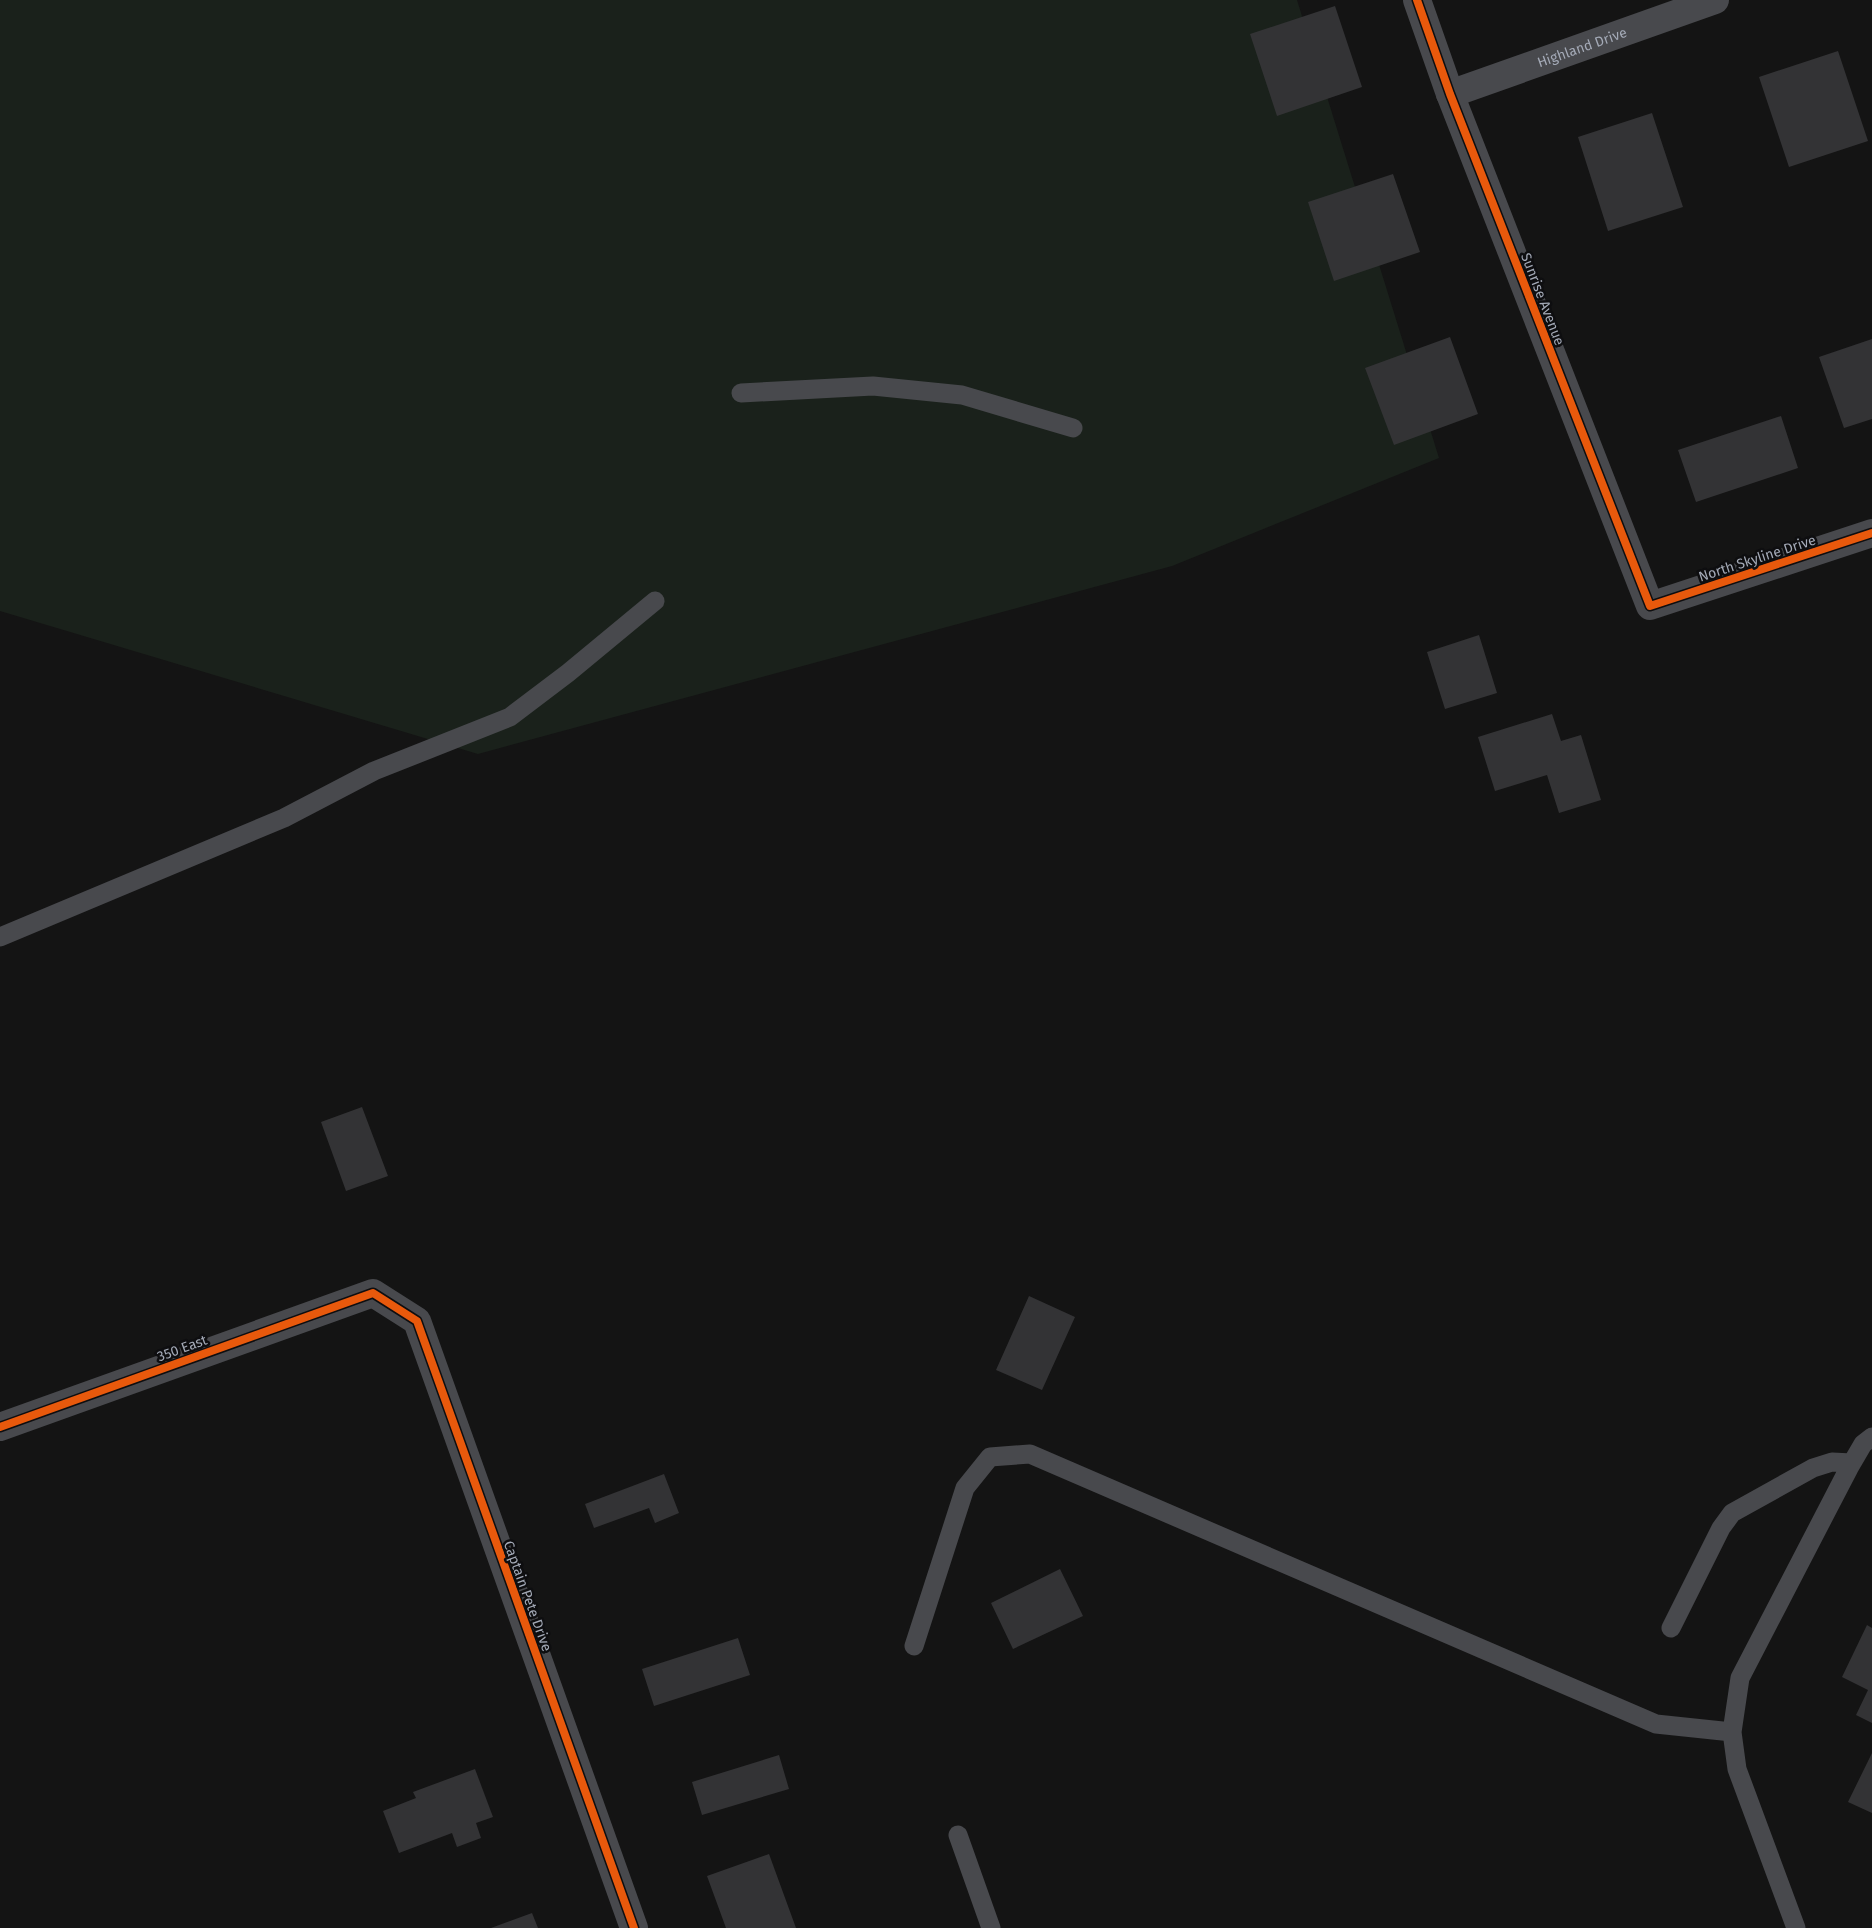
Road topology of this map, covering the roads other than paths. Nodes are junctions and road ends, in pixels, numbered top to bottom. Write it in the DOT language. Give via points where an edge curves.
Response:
graph roads {
  1 [pos="1417,0"];
  2 [pos="1715,0"];
  3 [pos="1450,94"];
  4 [pos="741,394"];
  5 [pos="1073,428"];
  6 [pos="1872,533"];
  7 [pos="655,601"];
  8 [pos="1650,606"];
  9 [pos="0,937"];
  10 [pos="373,1293"];
  11 [pos="0,1427"];
  12 [pos="1872,1438"];
  13 [pos="1852,1463"];
  14 [pos="1671,1628"];
  15 [pos="914,1646"];
  16 [pos="1732,1732"];
  17 [pos="958,1835"];
  18 [pos="634,1928"];
  19 [pos="991,1928"];
  20 [pos="1796,1928"];
  1 -- 3 [label="street, Sunrise Avenue"];
  2 -- 3 [label="street, Highland Drive"];
  3 -- 8 [label="street, Sunrise Avenue"];
  4 -- 5 [label="lane" via="873,386 962,395"];
  6 -- 8 [label="street, North Skyline Drive"];
  7 -- 9 [label="lane" via="510,717 374,771 284,818"];
  10 -- 11 [label="street, 350 East"];
  10 -- 18 [label="street, Captain Pete Drive" via="416,1321"];
  12 -- 13 [label="lane" via="1863,1444"];
  13 -- 14 [label="lane" via="1832,1462 1813,1468 1732,1513 1721,1528"];
  13 -- 16 [label="lane" via="1740,1678"];
  15 -- 16 [label="lane" via="965,1488 990,1457 1030,1454 1656,1724"];
  16 -- 20 [label="lane" via="1737,1769"];
  17 -- 19 [label="lane"];
}
